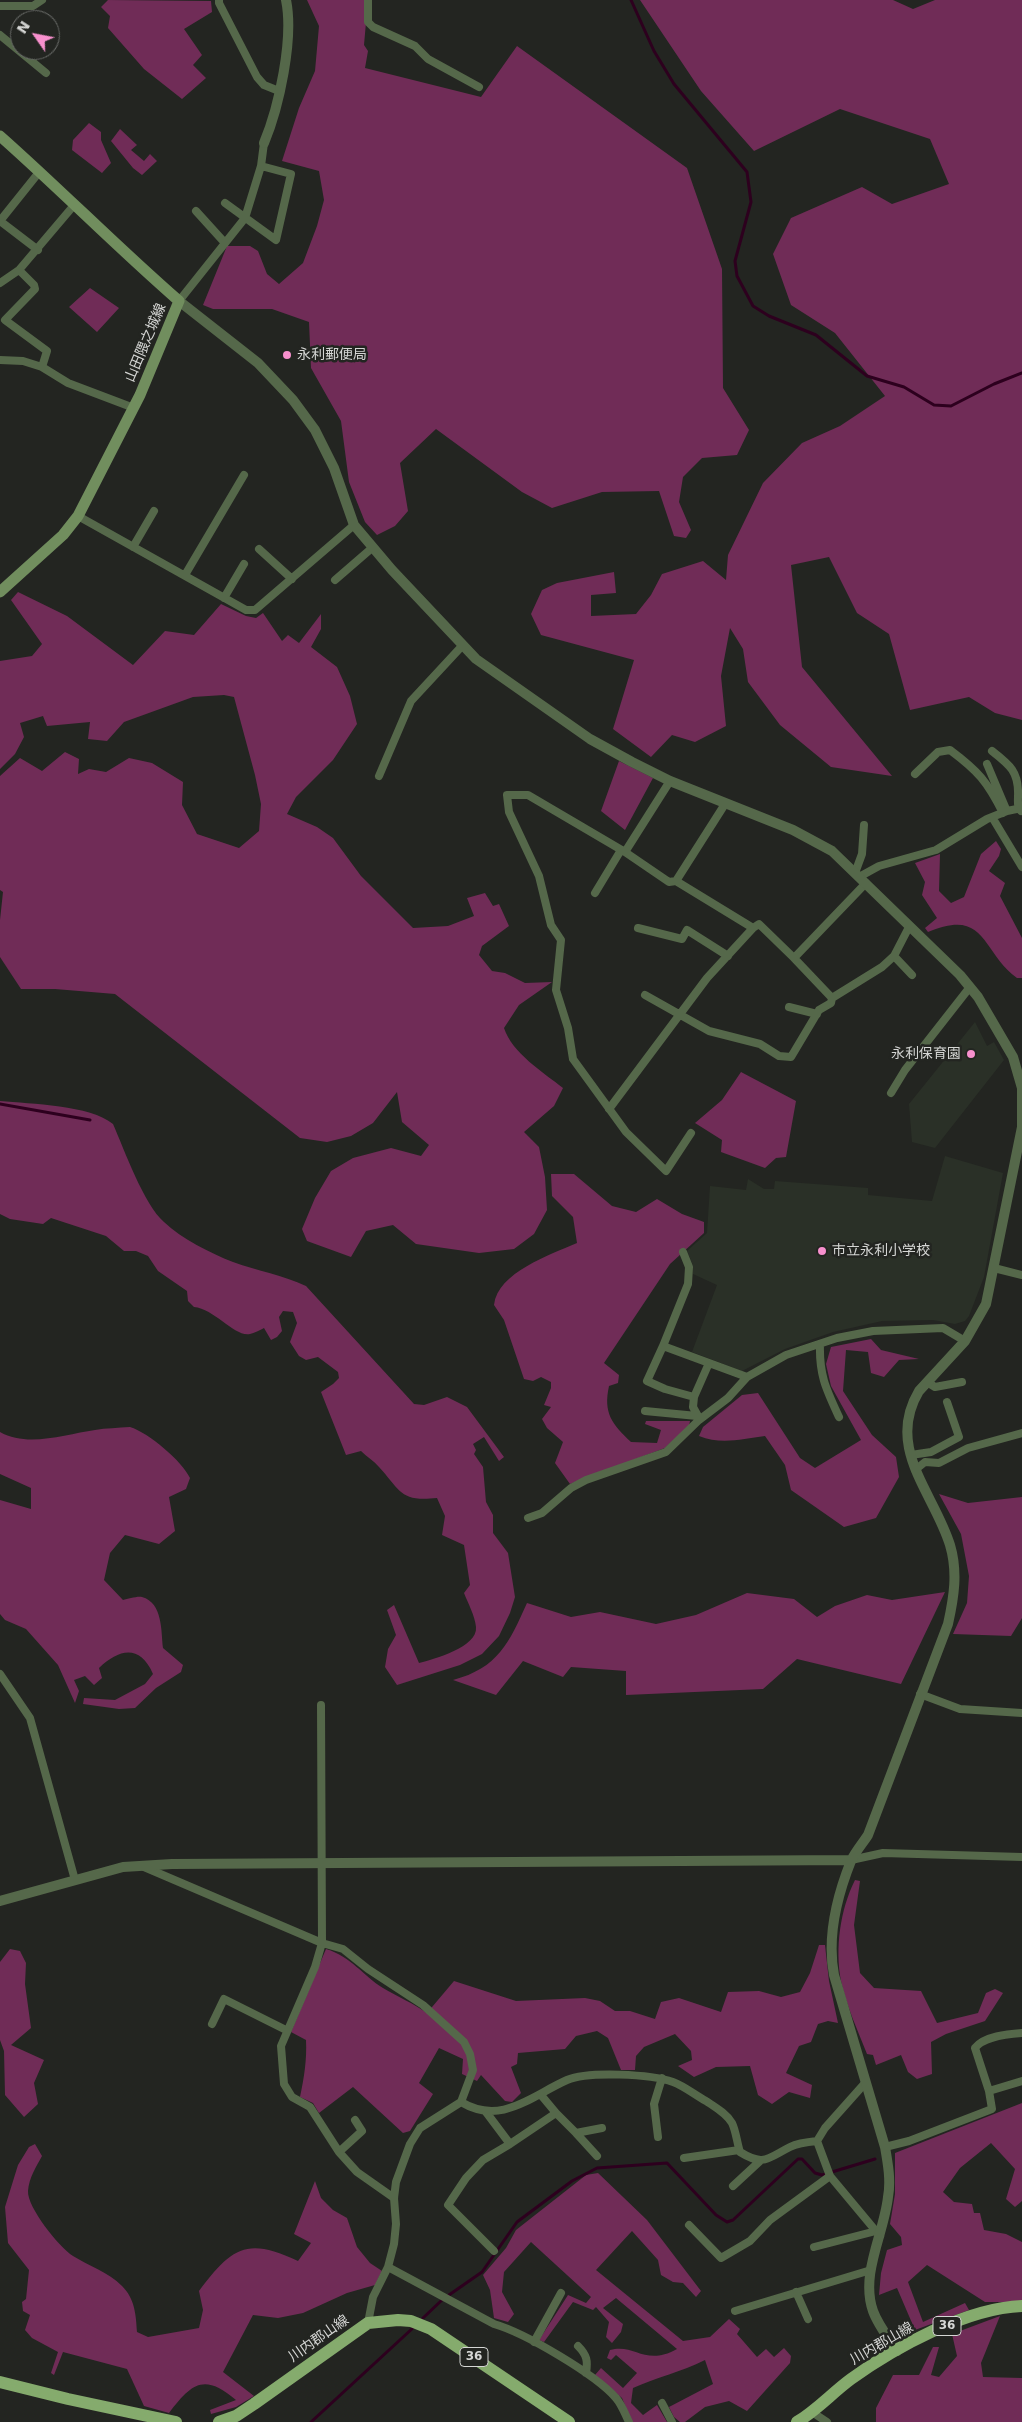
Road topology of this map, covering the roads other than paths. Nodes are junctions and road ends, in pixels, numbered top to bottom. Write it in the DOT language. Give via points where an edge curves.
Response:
graph roads {
  1 [pos="42,0"];
  2 [pos="220,0"];
  3 [pos="286,0"];
  4 [pos="368,0"];
  5 [pos="0,7"];
  6 [pos="0,35"];
  7 [pos="46,73"];
  8 [pos="479,87"];
  9 [pos="279,91"];
  10 [pos="0,136"];
  11 [pos="264,143"];
  12 [pos="261,166"];
  13 [pos="40,171"];
  14 [pos="224,203"];
  15 [pos="75,204"];
  16 [pos="196,211"];
  17 [pos="245,218"];
  18 [pos="0,221"];
  19 [pos="225,243"];
  20 [pos="38,250"];
  21 [pos="19,270"];
  22 [pos="0,283"];
  23 [pos="179,301"];
  24 [pos="0,360"];
  25 [pos="42,367"];
  26 [pos="134,408"];
  27 [pos="244,475"];
  28 [pos="154,511"];
  29 [pos="78,516"];
  30 [pos="354,525"];
  31 [pos="133,547"];
  32 [pos="372,548"];
  33 [pos="259,549"];
  34 [pos="244,564"];
  35 [pos="185,576"];
  36 [pos="292,578"];
  37 [pos="335,580"];
  38 [pos="0,592"];
  39 [pos="224,598"];
  40 [pos="462,646"];
  41 [pos="992,751"];
  42 [pos="987,764"];
  43 [pos="915,774"];
  44 [pos="379,776"];
  45 [pos="670,781"];
  46 [pos="725,804"];
  47 [pos="1021,809"];
  48 [pos="1005,812"];
  49 [pos="992,818"];
  50 [pos="864,825"];
  51 [pos="623,851"];
  52 [pos="1022,867"];
  53 [pos="860,878"];
  54 [pos="676,881"];
  55 [pos="596,893"];
  56 [pos="909,927"];
  57 [pos="638,928"];
  58 [pos="753,928"];
  59 [pos="728,956"];
  60 [pos="894,956"];
  61 [pos="794,958"];
  62 [pos="912,975"];
  63 [pos="970,987"];
  64 [pos="645,995"];
  65 [pos="832,998"];
  66 [pos="789,1007"];
  67 [pos="817,1014"];
  68 [pos="677,1015"];
  69 [pos="1022,1088"];
  70 [pos="891,1093"];
  71 [pos="609,1109"];
  72 [pos="691,1133"];
  73 [pos="683,1252"];
  74 [pos="994,1268"];
  75 [pos="1022,1275"];
  76 [pos="965,1341"];
  77 [pos="820,1344"];
  78 [pos="663,1346"];
  79 [pos="709,1363"];
  80 [pos="747,1377"];
  81 [pos="927,1382"];
  82 [pos="962,1382"];
  83 [pos="694,1397"];
  84 [pos="947,1402"];
  85 [pos="645,1412"];
  86 [pos="839,1417"];
  87 [pos="698,1418"];
  88 [pos="1022,1433"];
  89 [pos="911,1455"];
  90 [pos="915,1470"];
  91 [pos="528,1518"];
  92 [pos="0,1674"];
  93 [pos="920,1694"];
  94 [pos="321,1704"];
  95 [pos="1022,1714"];
  96 [pos="1022,1857"];
  97 [pos="851,1860"];
  98 [pos="322,1863"];
  99 [pos="142,1866"];
  100 [pos="75,1880"];
  101 [pos="0,1901"];
  102 [pos="322,1943"];
  103 [pos="212,2024"];
  104 [pos="286,2030"];
  105 [pos="1022,2033"];
  106 [pos="662,2078"];
  107 [pos="1022,2081"];
  108 [pos="866,2082"];
  109 [pos="989,2091"];
  110 [pos="542,2095"];
  111 [pos="461,2102"];
  112 [pos="486,2112"];
  113 [pos="556,2113"];
  114 [pos="355,2120"];
  115 [pos="602,2128"];
  116 [pos="576,2134"];
  117 [pos="658,2137"];
  118 [pos="817,2141"];
  119 [pos="510,2144"];
  120 [pos="885,2147"];
  121 [pos="739,2150"];
  122 [pos="339,2152"];
  123 [pos="597,2156"];
  124 [pos="684,2158"];
  125 [pos="760,2161"];
  126 [pos="830,2174"];
  127 [pos="733,2186"];
  128 [pos="394,2198"];
  129 [pos="689,2225"];
  130 [pos="878,2233"];
  131 [pos="814,2247"];
  132 [pos="494,2251"];
  133 [pos="388,2267"];
  134 [pos="871,2270"];
  135 [pos="796,2292"];
  136 [pos="561,2293"];
  137 [pos="1022,2306"];
  138 [pos="735,2311"];
  139 [pos="808,2319"];
  140 [pos="368,2323"];
  141 [pos="534,2342"];
  142 [pos="578,2346"];
  143 [pos="897,2351"];
  144 [pos="586,2373"];
  145 [pos="0,2382"];
  146 [pos="662,2403"];
  147 [pos="812,2412"];
  148 [pos="176,2422"];
  149 [pos="219,2422"];
  150 [pos="569,2422"];
  151 [pos="629,2422"];
  152 [pos="672,2422"];
  153 [pos="797,2422"];
  154 [pos="827,2422"];
  1 -- 5 [label="street" via="33,6"];
  2 -- 9 [label="street" via="257,77 264,85"];
  3 -- 9 [label="street" via="288,38"];
  4 -- 8 [label="street" via="368,22 373,27 415,46 428,58"];
  6 -- 7 [label="street"];
  9 -- 11 [label="street" via="271,128"];
  10 -- 13 [label="main road, 山田隈之城線"];
  11 -- 12 [label="street"];
  12 -- 17 [label="street"];
  12 -- 17 [label="street" via="291,174 276,240"];
  13 -- 15 [label="main road, 山田隈之城線"];
  13 -- 18 [label="street"];
  14 -- 17 [label="street"];
  15 -- 20 [label="street"];
  15 -- 23 [label="main road, 山田隈之城線" via="121,251"];
  16 -- 19 [label="street"];
  17 -- 19 [label="street"];
  18 -- 20 [label="street"];
  19 -- 23 [label="street"];
  20 -- 21 [label="street"];
  21 -- 22 [label="street"];
  21 -- 25 [label="street" via="35,289 5,320 47,351"];
  23 -- 26 [label="main road, 山田隈之城線"];
  23 -- 30 [label="street" via="258,363 293,400 315,430 334,468"];
  24 -- 25 [label="street" via="23,360"];
  25 -- 26 [label="street" via="68,383"];
  26 -- 29 [label="main road, 山田隈之城線"];
  27 -- 35 [label="street"];
  28 -- 31 [label="street"];
  29 -- 31 [label="street"];
  29 -- 38 [label="main road, 山田隈之城線" via="64,535"];
  30 -- 32 [label="street"];
  30 -- 36 [label="street"];
  31 -- 35 [label="street"];
  32 -- 37 [label="street"];
  32 -- 40 [label="street"];
  33 -- 36 [label="street"];
  34 -- 39 [label="street"];
  35 -- 39 [label="street"];
  36 -- 39 [label="street" via="255,610 246,610"];
  40 -- 44 [label="street" via="411,701"];
  40 -- 45 [label="street" via="508,683 590,739"];
  41 -- 47 [label="street" via="1016,773"];
  42 -- 48 [label="street"];
  43 -- 48 [label="street" via="938,752 950,750 975,769"];
  45 -- 46 [label="street"];
  45 -- 51 [label="street"];
  46 -- 53 [label="street" via="793,830 832,852"];
  46 -- 54 [label="street"];
  47 -- 48 [label="street"];
  48 -- 49 [label="street"];
  49 -- 52 [label="street"];
  49 -- 53 [label="street" via="936,850 878,866"];
  50 -- 53 [label="street"];
  51 -- 54 [label="street" via="669,882"];
  51 -- 55 [label="street"];
  51 -- 71 [label="street" via="528,795 507,795 509,812 538,876 551,925 561,940 556,990 568,1028 573,1059"];
  53 -- 56 [label="street"];
  53 -- 61 [label="street"];
  54 -- 58 [label="street"];
  56 -- 60 [label="street"];
  56 -- 63 [label="street"];
  57 -- 59 [label="street" via="682,939 687,930"];
  58 -- 59 [label="street"];
  58 -- 61 [label="street" via="760,924"];
  59 -- 68 [label="street"];
  60 -- 62 [label="street"];
  60 -- 65 [label="street"];
  61 -- 65 [label="street"];
  63 -- 69 [label="street" via="1013,1057"];
  63 -- 70 [label="street" via="904,1070"];
  64 -- 68 [label="street"];
  65 -- 67 [label="street" via="831,1003"];
  66 -- 67 [label="street"];
  67 -- 68 [label="street" via="791,1057 779,1056 760,1044 709,1032"];
  68 -- 71 [label="street"];
  69 -- 74 [label="street" via="1022,1127"];
  71 -- 72 [label="street" via="626,1132 666,1171"];
  73 -- 78 [label="street" via="689,1267 688,1284"];
  74 -- 75 [label="street"];
  74 -- 76 [label="street" via="986,1304"];
  76 -- 77 [label="street" via="943,1328 922,1327 873,1331"];
  76 -- 81 [label="street"];
  77 -- 80 [label="street" via="786,1355"];
  77 -- 86 [label="street" via="819,1367"];
  78 -- 79 [label="street"];
  78 -- 83 [label="street" via="647,1381"];
  79 -- 80 [label="street"];
  79 -- 83 [label="street"];
  80 -- 87 [label="street" via="728,1398"];
  81 -- 82 [label="street" via="935,1387"];
  81 -- 89 [label="street" via="913,1401 906,1425"];
  83 -- 87 [label="street" via="693,1407"];
  84 -- 89 [label="street" via="960,1437 931,1452"];
  85 -- 87 [label="street"];
  87 -- 91 [label="street" via="666,1452 586,1480 542,1513"];
  88 -- 90 [label="street" via="968,1448 939,1464 925,1462"];
  89 -- 90 [label="street"];
  90 -- 93 [label="street" via="950,1544 955,1568 948,1624"];
  92 -- 100 [label="street" via="30,1718"];
  93 -- 95 [label="street" via="960,1709"];
  93 -- 97 [label="street" via="868,1835"];
  94 -- 98 [label="street"];
  96 -- 97 [label="street" via="882,1853"];
  97 -- 98 [label="street"];
  97 -- 108 [label="street" via="832,1928 830,1954"];
  98 -- 99 [label="street"];
  98 -- 102 [label="street"];
  99 -- 100 [label="street"];
  99 -- 102 [label="street"];
  100 -- 101 [label="street"];
  102 -- 104 [label="street" via="315,1967"];
  102 -- 111 [label="street" via="343,1949 423,2004 464,2042 473,2070"];
  103 -- 104 [label="street" via="224,1999"];
  104 -- 122 [label="street" via="281,2046 284,2084 292,2097 310,2107"];
  105 -- 109 [label="street" via="980,2042 975,2048"];
  106 -- 110 [label="street" via="584,2077 568,2080"];
  106 -- 117 [label="street" via="654,2104"];
  106 -- 121 [label="street" via="723,2112 732,2124"];
  107 -- 109 [label="street"];
  108 -- 118 [label="street"];
  108 -- 120 [label="street"];
  109 -- 120 [label="street" via="992,2109"];
  110 -- 112 [label="street" via="514,2107"];
  110 -- 113 [label="street"];
  111 -- 112 [label="street" via="474,2110"];
  111 -- 128 [label="street" via="420,2128 410,2144 396,2182"];
  112 -- 119 [label="street"];
  113 -- 116 [label="street"];
  113 -- 119 [label="street"];
  114 -- 122 [label="street" via="362,2131"];
  115 -- 116 [label="street"];
  116 -- 123 [label="street"];
  118 -- 125 [label="street" via="790,2147 771,2159"];
  118 -- 126 [label="street"];
  119 -- 132 [label="street" via="482,2160 448,2205"];
  120 -- 130 [label="street" via="888,2197"];
  121 -- 124 [label="street"];
  121 -- 125 [label="street"];
  122 -- 128 [label="street" via="357,2172"];
  125 -- 127 [label="street"];
  126 -- 129 [label="street" via="770,2220 750,2241 721,2258"];
  126 -- 130 [label="street"];
  128 -- 133 [label="street" via="396,2224"];
  130 -- 131 [label="street"];
  130 -- 134 [label="street"];
  133 -- 140 [label="street" via="373,2298"];
  133 -- 141 [label="street"];
  134 -- 135 [label="street"];
  134 -- 143 [label="street" via="873,2312"];
  135 -- 138 [label="street"];
  135 -- 139 [label="street"];
  136 -- 141 [label="street"];
  137 -- 143 [label="main road, 川内郡山線 / 36" via="984,2313 949,2325"];
  140 -- 149 [label="main road, 川内郡山線 / 36" via="236,2416"];
  140 -- 150 [label="main road, 川内郡山線 / 36" via="398,2320 422,2325"];
  141 -- 144 [label="street"];
  142 -- 144 [label="street" via="588,2361"];
  143 -- 147 [label="main road, 川内郡山線 / 36" via="877,2360"];
  144 -- 151 [label="street" via="615,2397"];
  145 -- 148 [label="main road"];
  146 -- 152 [label="street"];
  147 -- 153 [label="main road, 川内郡山線 / 36"];
  147 -- 154 [label="street"];
}
